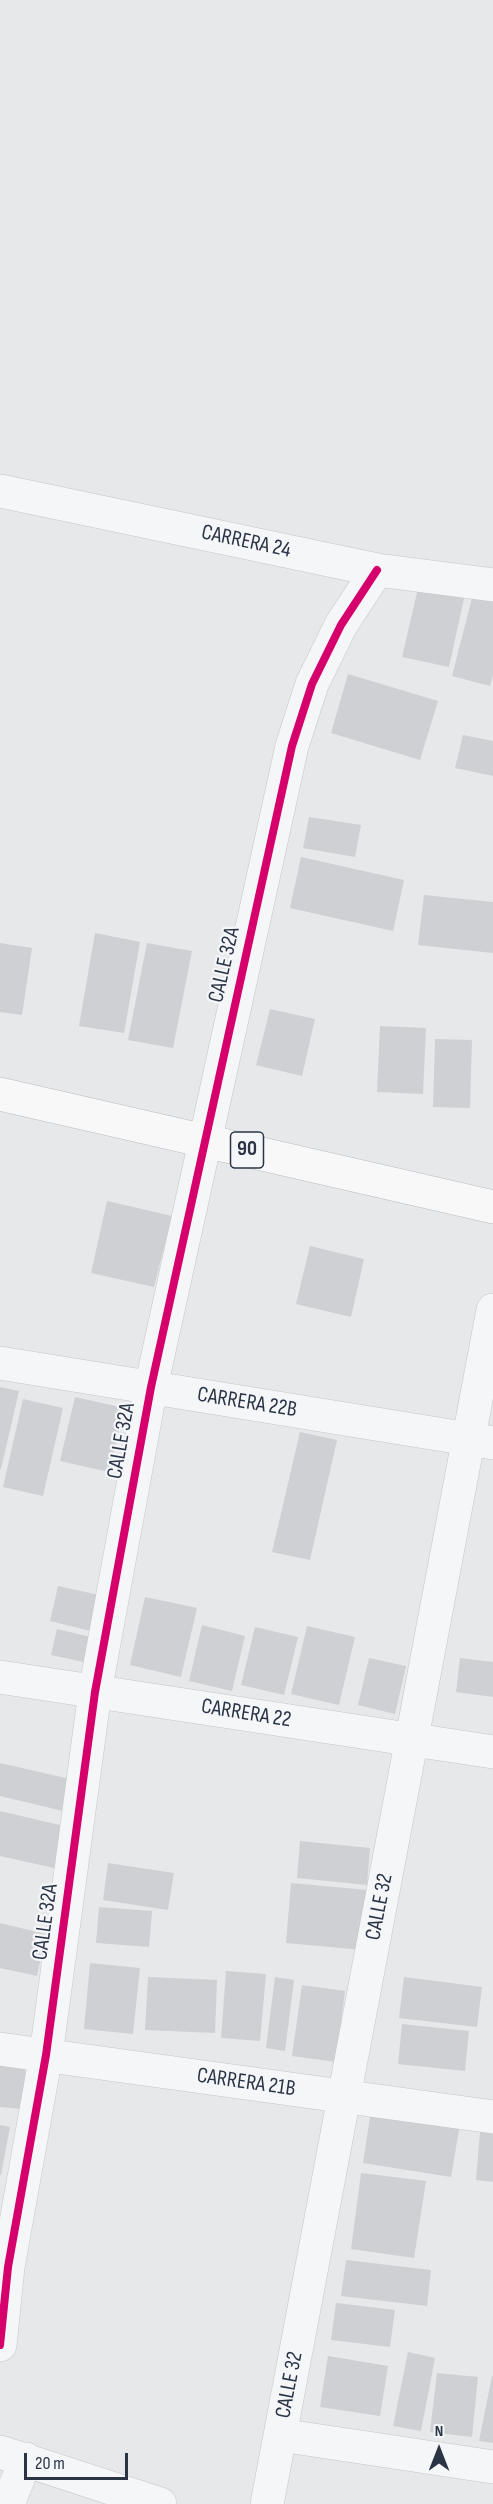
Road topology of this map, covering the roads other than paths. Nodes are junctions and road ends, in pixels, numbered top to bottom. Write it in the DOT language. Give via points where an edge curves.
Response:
graph roads {
  1 [pos="0,490"];
  2 [pos="377,570"];
  3 [pos="493,585"];
  4 [pos="0,1094"];
  5 [pos="204,1140"];
  6 [pos="493,1207"];
  7 [pos="493,1310"];
  8 [pos="0,1363"];
  9 [pos="150,1388"];
  10 [pos="481,1441"];
  11 [pos="0,1677"];
  12 [pos="95,1692"];
  13 [pos="412,1739"];
  14 [pos="493,1752"];
  15 [pos="0,2049"];
  16 [pos="46,2055"];
  17 [pos="344,2097"];
  18 [pos="493,2117"];
  19 [pos="0,2345"];
  20 [pos="280,2435"];
  21 [pos="13,2456"];
  22 [pos="493,2467"];
  23 [pos="8,2504"];
  24 [pos="160,2504"];
  25 [pos="267,2504"];
  1 -- 2 [label="street, CARRERA 24"];
  2 -- 3 [label="street, CARRERA 24"];
  2 -- 5 [label="street, CALLE 32A" via="341,625 312,684 292,746"];
  4 -- 5 [label="highway, 90"];
  5 -- 6 [label="highway, 90"];
  5 -- 9 [label="street, CALLE 32A"];
  7 -- 10 [label="street, CALLE 32"];
  8 -- 9 [label="street, CARRERA 22B"];
  9 -- 10 [label="street, CARRERA 22B"];
  9 -- 12 [label="street, CALLE 32A"];
  10 -- 13 [label="street, CALLE 32"];
  11 -- 12 [label="street, CARRERA 22"];
  12 -- 13 [label="street, CARRERA 22"];
  12 -- 16 [label="street, CALLE 32A"];
  13 -- 14 [label="street, CARRERA 22"];
  13 -- 17 [label="street, CALLE 32"];
  15 -- 16 [label="street, CARRERA 21B"];
  16 -- 17 [label="street, CARRERA 21B"];
  16 -- 19 [label="street, CALLE 32A" via="8,2267"];
  17 -- 18 [label="street, CARRERA 21B"];
  17 -- 20 [label="street, CALLE 32"];
  20 -- 22 [label="street"];
  20 -- 25 [label="street, CALLE 32"];
  21 -- 23 [label="street"];
  21 -- 24 [label="street"];
}
